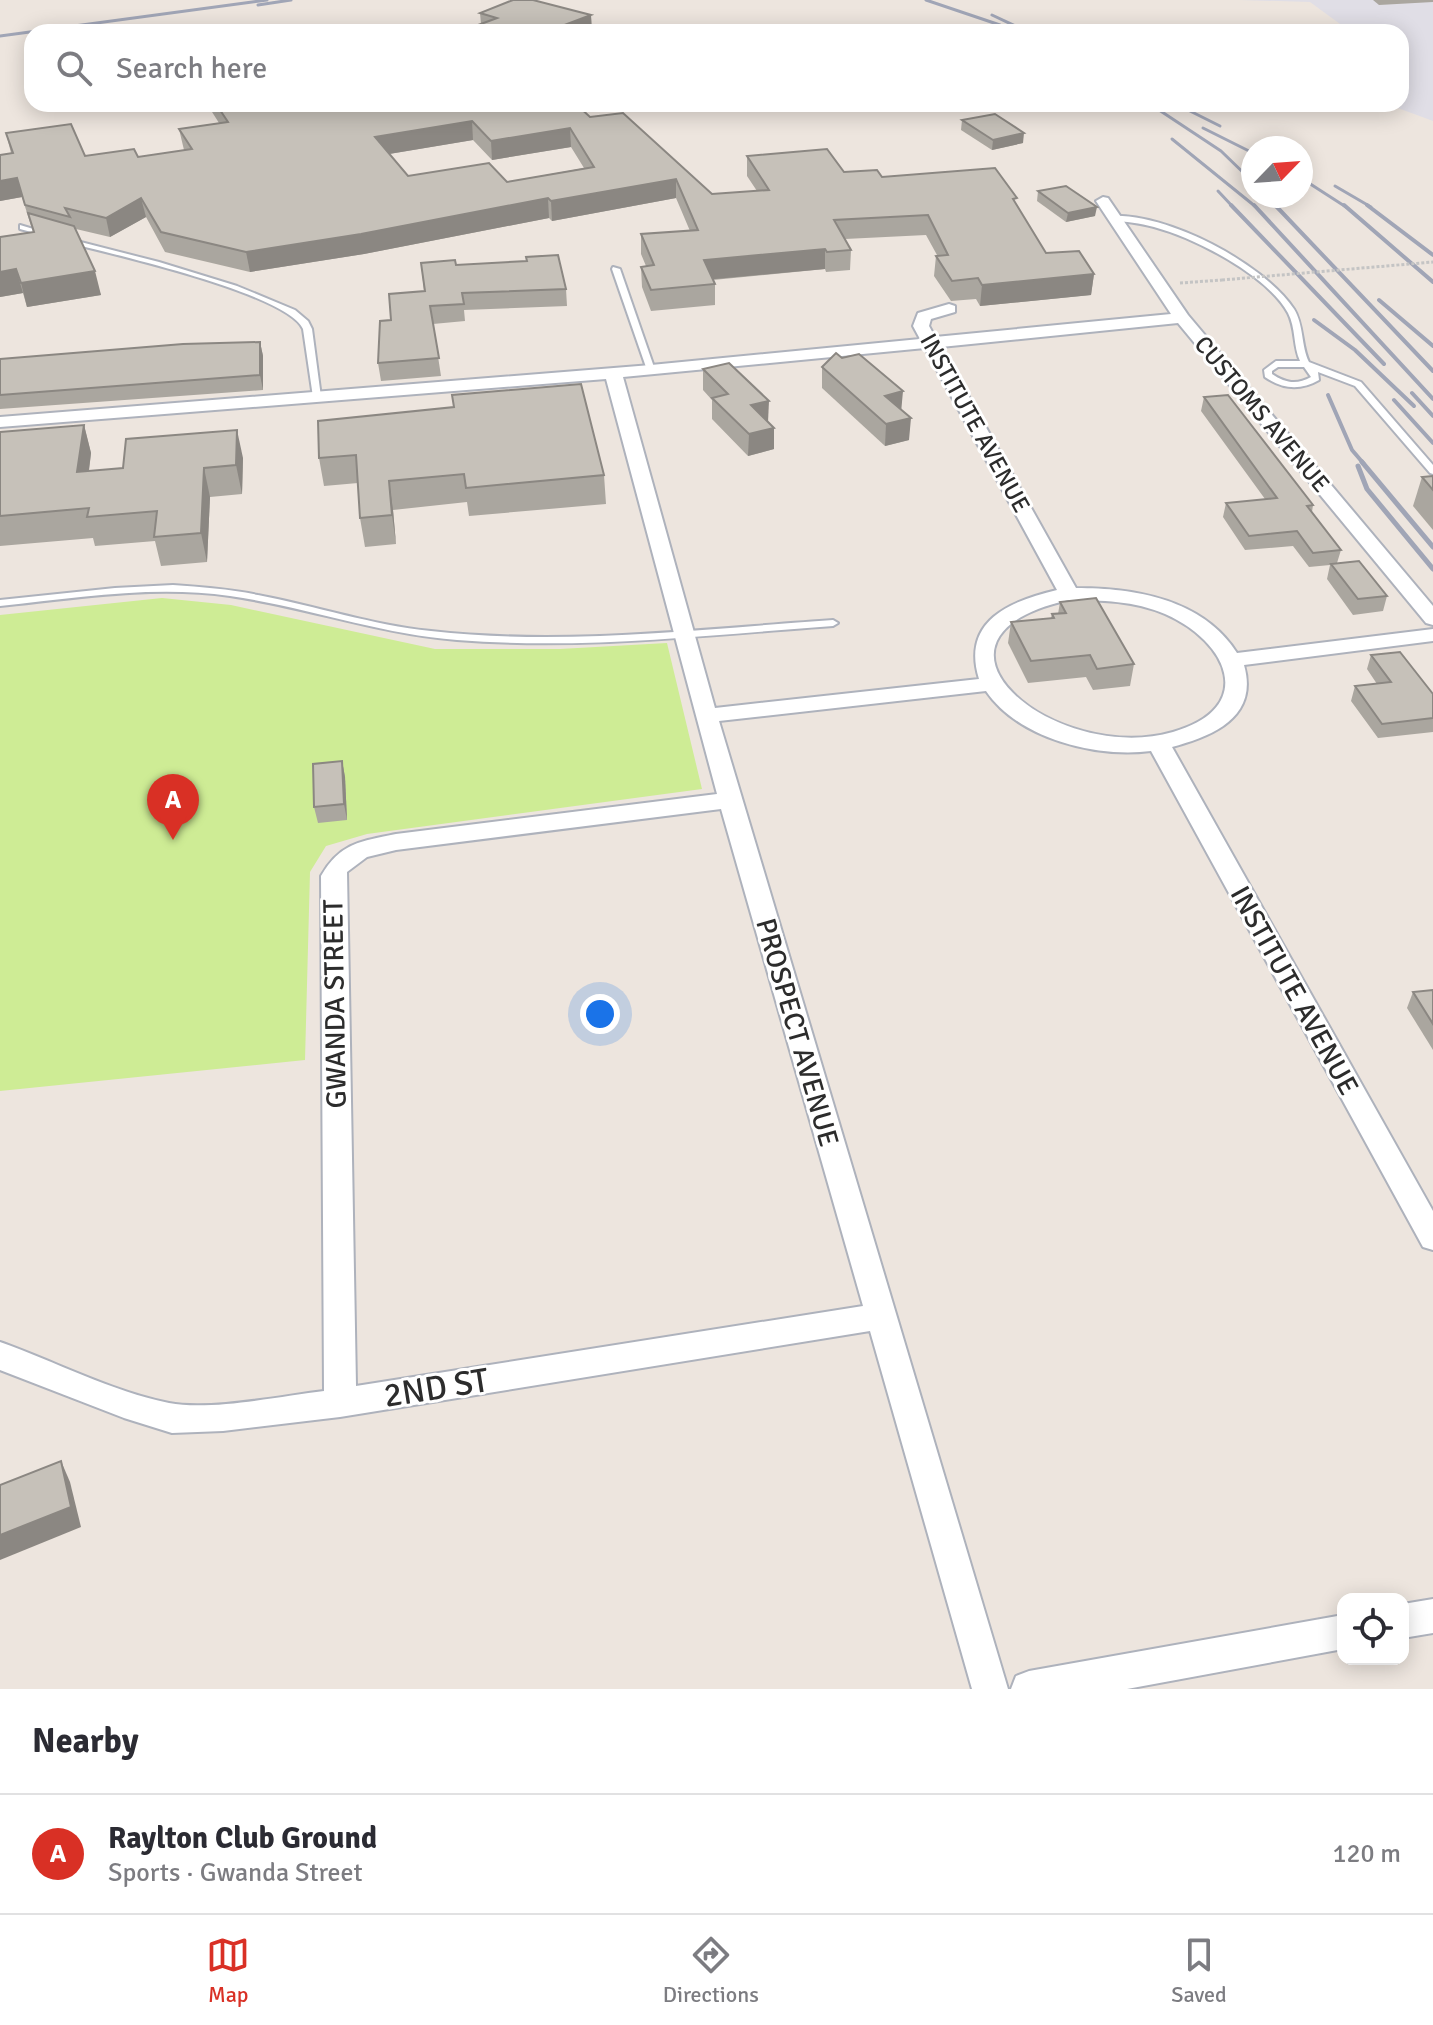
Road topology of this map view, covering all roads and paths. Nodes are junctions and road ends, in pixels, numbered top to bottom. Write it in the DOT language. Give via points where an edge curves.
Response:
graph roads {
  1 [pos="1103,201"];
  2 [pos="1114,218"];
  3 [pos="23,227"];
  4 [pos="1433,262"];
  5 [pos="616,269"];
  6 [pos="1159,285"];
  7 [pos="949,309"];
  8 [pos="1182,318"];
  9 [pos="932,344"];
  10 [pos="1306,364"];
  11 [pos="651,370"];
  12 [pos="613,373"];
  13 [pos="317,397"];
  14 [pos="0,422"];
  15 [pos="1433,471"];
  16 [pos="1069,594"];
  17 [pos="0,603"];
  18 [pos="1433,619"];
  19 [pos="833,623"];
  20 [pos="686,633"];
  21 [pos="1433,635"];
  22 [pos="1234,660"];
  23 [pos="991,684"];
  24 [pos="706,716"];
  25 [pos="1158,743"];
  26 [pos="731,800"];
  27 [pos="1433,1238"];
  28 [pos="880,1316"];
  29 [pos="0,1356"];
  30 [pos="340,1403"];
  31 [pos="1433,1616"];
  32 [pos="1409,1620"];
  33 [pos="1337,1633"];
  34 [pos="990,1689"];
  35 [pos="1029,1689"];
  1 -- 2 [label="street, CUSTOMS AVENUE"];
  2 -- 6 [label="street, CUSTOMS AVENUE"];
  2 -- 10 [label="lane" via="1140,219 1179,231 1252,271 1291,310"];
  3 -- 13 [label="lane" via="293,310 306,324"];
  4 -- 6 [label="path, bridge"];
  5 -- 11 [label="lane"];
  6 -- 8 [label="street, CUSTOMS AVENUE"];
  7 -- 9 [label="street, INSTITUTE AVENUE" via="924,316 921,326"];
  8 -- 9 [label="street"];
  8 -- 18 [label="street, CUSTOMS AVENUE"];
  9 -- 11 [label="street"];
  9 -- 16 [label="street, INSTITUTE AVENUE"];
  10 -- 10 [label="lane" via="1316,378 1304,384 1288,385 1268,375 1276,364"];
  10 -- 15 [label="lane" via="1358,384"];
  11 -- 12 [label="street"];
  12 -- 13 [label="street"];
  12 -- 20 [label="street, PROSPECT AVENUE"];
  13 -- 14 [label="street"];
  16 -- 22 [label="street" via="1149,601 1215,636"];
  16 -- 23 [label="street" via="1033,602 1005,616 988,636 982,659"];
  17 -- 20 [label="lane" via="185,589 231,593 457,637"];
  19 -- 20 [label="lane"];
  20 -- 24 [label="street, PROSPECT AVENUE"];
  21 -- 22 [label="street"];
  22 -- 25 [label="street" via="1238,682 1232,703 1216,721 1191,735"];
  23 -- 24 [label="street"];
  23 -- 25 [label="street" via="1017,711 1058,732 1107,744"];
  24 -- 26 [label="street, PROSPECT AVENUE"];
  25 -- 27 [label="street, INSTITUTE AVENUE"];
  26 -- 28 [label="street, PROSPECT AVENUE"];
  26 -- 30 [label="street, GWANDA STREET" via="396,842 357,850 341,860 333,876"];
  28 -- 30 [label="street, 2ND ST"];
  28 -- 34 [label="street, PROSPECT AVENUE"];
  29 -- 30 [label="street, 2ND ST" via="172,1418"];
  31 -- 32 [label="street"];
  33 -- 35 [label="street"];
}
